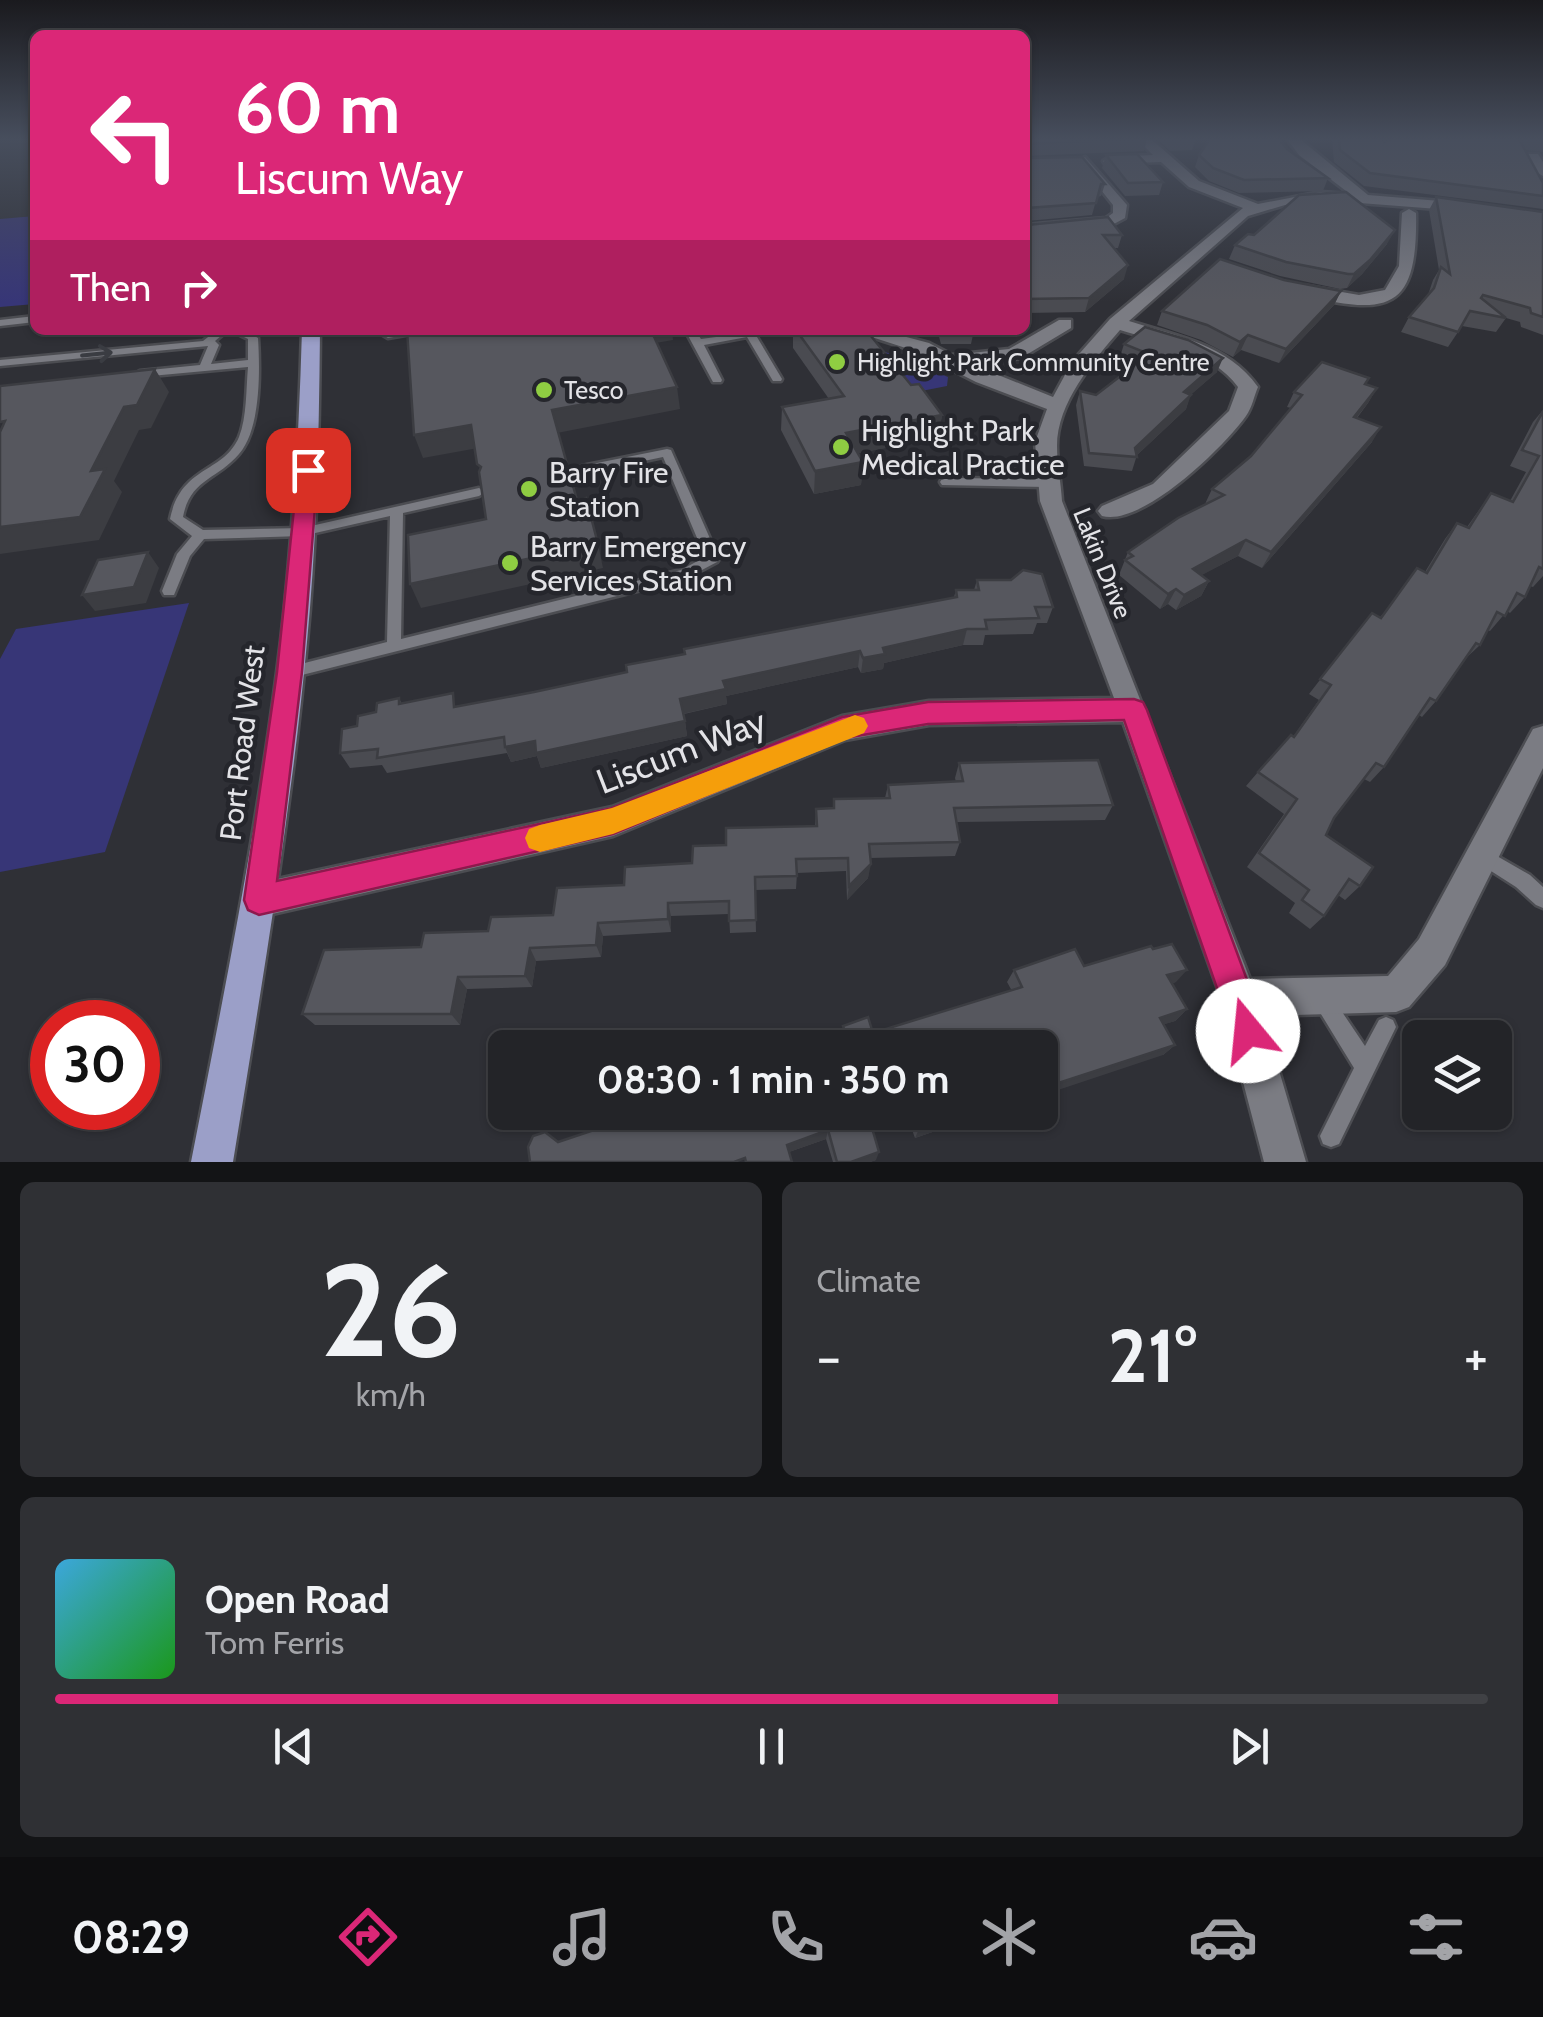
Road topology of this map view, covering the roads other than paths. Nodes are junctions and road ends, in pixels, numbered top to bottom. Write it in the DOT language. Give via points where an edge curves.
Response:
graph roads {
  1 [pos="1110,193"];
  2 [pos="1217,193"];
  3 [pos="1358,193"];
  4 [pos="1361,196"];
  5 [pos="1255,208"];
  6 [pos="1486,210"];
  7 [pos="1410,220"];
  8 [pos="1030,230"];
  9 [pos="1293,286"];
  10 [pos="30,323"];
  11 [pos="1065,324"];
  12 [pos="1116,324"];
  13 [pos="0,326"];
  14 [pos="216,335"];
  15 [pos="246,335"];
  16 [pos="311,335"];
  17 [pos="693,335"];
  18 [pos="744,335"];
  19 [pos="751,335"];
  20 [pos="878,335"];
  21 [pos="207,342"];
  22 [pos="698,343"];
  23 [pos="950,361"];
  24 [pos="253,363"];
  25 [pos="0,364"];
  26 [pos="204,367"];
  27 [pos="130,376"];
  28 [pos="777,379"];
  29 [pos="717,380"];
  30 [pos="1058,406"];
  31 [pos="582,470"];
  32 [pos="946,482"];
  33 [pos="1048,483"];
  34 [pos="479,492"];
  35 [pos="397,510"];
  36 [pos="1110,511"];
  37 [pos="302,532"];
  38 [pos="200,534"];
  39 [pos="169,591"];
  40 [pos="394,646"];
  41 [pos="290,672"];
  42 [pos="1134,710"];
  43 [pos="1543,738"];
  44 [pos="1483,856"];
  45 [pos="1543,899"];
  46 [pos="259,900"];
  47 [pos="1320,996"];
  48 [pos="1239,998"];
  49 [pos="1386,1027"];
  50 [pos="1366,1067"];
  51 [pos="1330,1136"];
  52 [pos="212,1162"];
  53 [pos="1285,1162"];
  1 -- 8 [label="street" via="1120,214 1110,222"];
  2 -- 5 [label="street"];
  3 -- 4 [label="street"];
  4 -- 5 [label="street, Lakin Drive"];
  4 -- 6 [label="street, Lakin Drive"];
  5 -- 12 [label="street, Lakin Drive"];
  7 -- 9 [label="street" via="1408,273 1384,297 1345,300"];
  10 -- 13 [label="lane"];
  11 -- 23 [label="street" via="1014,354"];
  12 -- 30 [label="street, Lakin Drive" via="1080,366"];
  12 -- 36 [label="street" via="1218,358 1248,388 1238,414 1161,490"];
  14 -- 21 [label="lane"];
  15 -- 24 [label="lane" via="253,338"];
  16 -- 37 [label="main road, Port Road West"];
  17 -- 22 [label="lane"];
  18 -- 22 [label="lane"];
  19 -- 28 [label="lane"];
  20 -- 23 [label="street"];
  25 -- 21 [label="lane, one-way"];
  21 -- 26 [label="lane" via="214,346"];
  22 -- 29 [label="lane"];
  23 -- 30 [label="street"];
  24 -- 26 [label="lane"];
  24 -- 38 [label="lane" via="244,439 223,464 185,488 177,504 176,519"];
  26 -- 27 [label="lane"];
  30 -- 33 [label="street, Lakin Drive" via="1046,442"];
  31 -- 40 [label="lane" via="667,453 712,560 685,574"];
  32 -- 33 [label="lane"];
  33 -- 42 [label="street, Lakin Drive"];
  34 -- 35 [label="lane"];
  35 -- 37 [label="lane"];
  35 -- 40 [label="lane"];
  37 -- 38 [label="lane"];
  37 -- 41 [label="main road, Port Road West"];
  38 -- 39 [label="lane"];
  40 -- 41 [label="lane"];
  41 -- 46 [label="main road, Port Road West"];
  42 -- 46 [label="street, Liscum Way" via="928,713 842,728 613,821"];
  42 -- 48 [label="street, Lakin Drive"];
  43 -- 44 [label="street"];
  44 -- 45 [label="lane"];
  44 -- 47 [label="street" via="1432,952 1396,994"];
  46 -- 52 [label="main road, Port Road West"];
  47 -- 48 [label="street"];
  47 -- 50 [label="lane"];
  48 -- 53 [label="street, Lakin Drive"];
  49 -- 50 [label="lane"];
  50 -- 51 [label="lane"];
}
